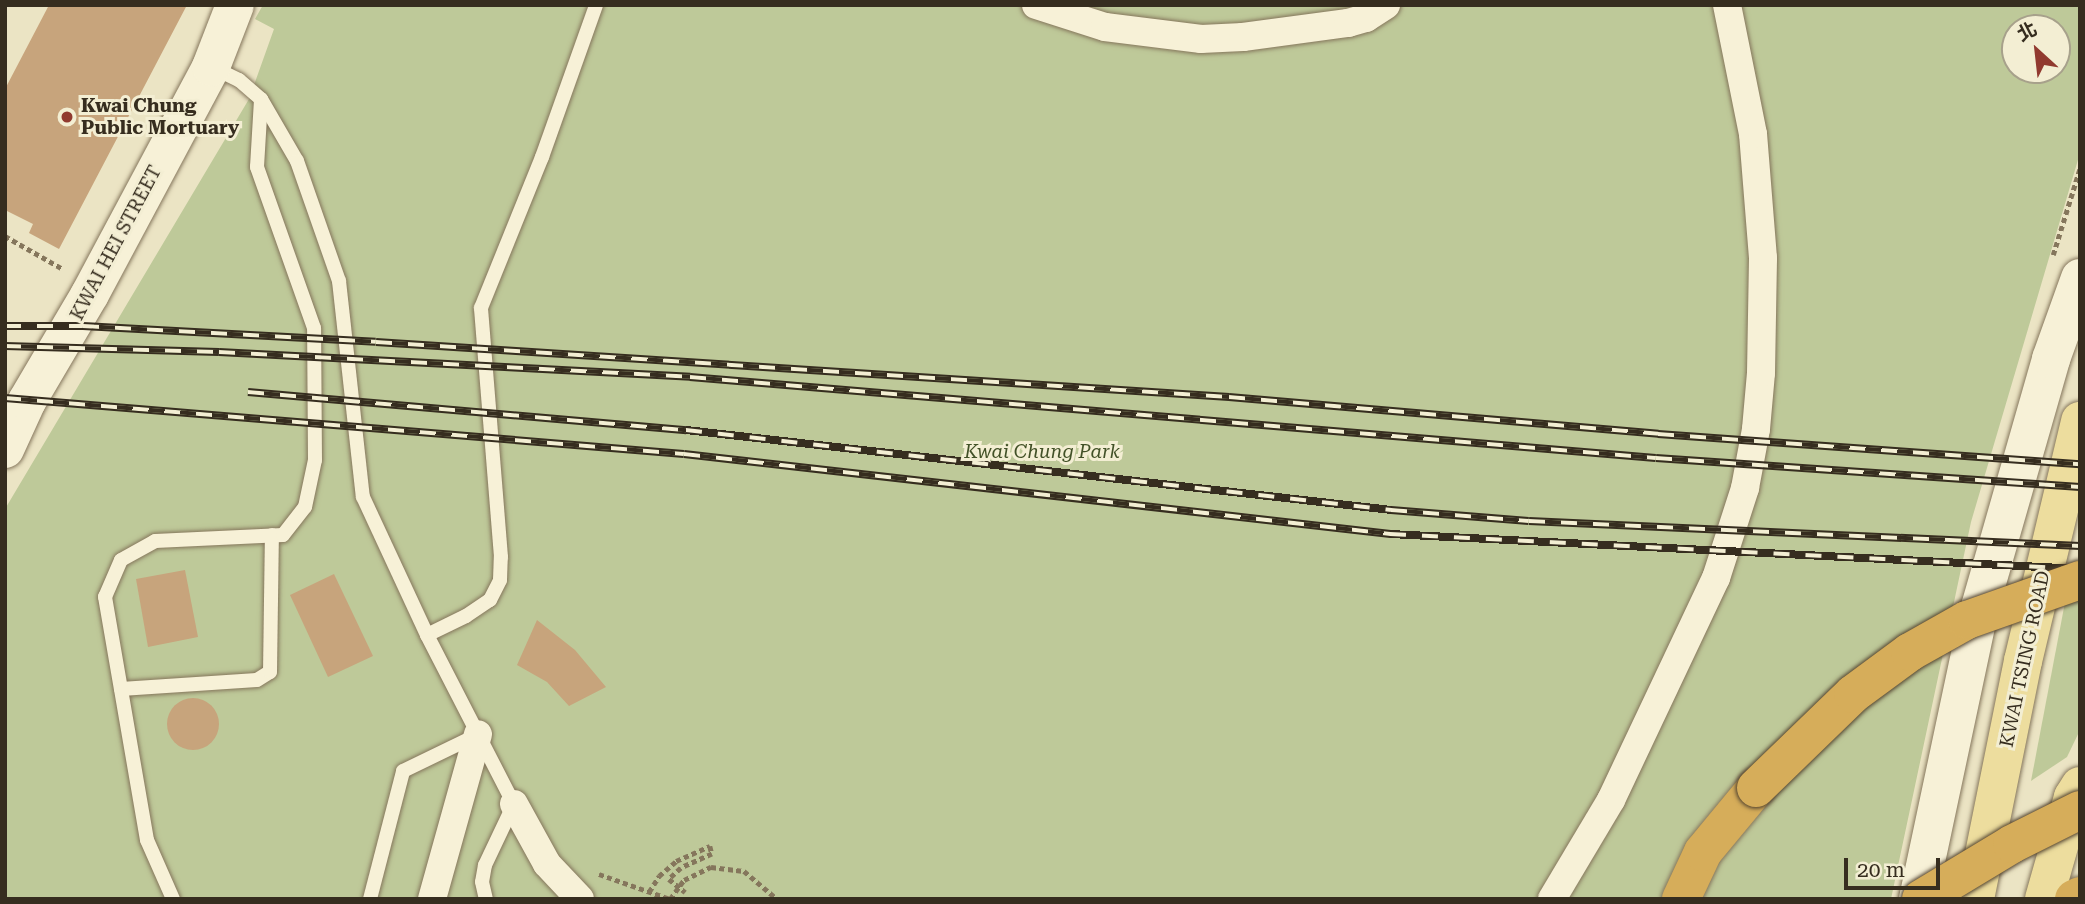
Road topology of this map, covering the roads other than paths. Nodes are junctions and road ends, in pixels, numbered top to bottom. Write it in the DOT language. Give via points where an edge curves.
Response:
graph roads {
  1 [pos="235,5"];
  2 [pos="596,5"];
  3 [pos="1036,5"];
  4 [pos="1386,5"];
  5 [pos="1727,5"];
  6 [pos="211,67"];
  7 [pos="261,99"];
  8 [pos="2080,278"];
  9 [pos="16,410"];
  10 [pos="2080,421"];
  11 [pos="5,449"];
  12 [pos="272,535"];
  13 [pos="2080,580"];
  14 [pos="427,635"];
  15 [pos="121,689"];
  16 [pos="478,734"];
  17 [pos="2080,786"];
  18 [pos="514,804"];
  19 [pos="2080,810"];
  20 [pos="2080,896"];
  21 [pos="173,899"];
  22 [pos="370,899"];
  23 [pos="432,899"];
  24 [pos="486,899"];
  25 [pos="580,899"];
  26 [pos="1552,899"];
  27 [pos="1681,899"];
  28 [pos="1919,899"];
  29 [pos="1975,899"];
  30 [pos="2044,899"];
  31 [pos="2074,899"];
  1 -- 6 [label="main road, KWAI HEI STREET"];
  2 -- 14 [label="lane" via="547,145 481,308 500,579 489,600"];
  3 -- 4 [label="street" via="1105,27 1201,39 1348,23"];
  5 -- 26 [label="street" via="1752,134 1763,258 1761,373 1745,488 1710,590 1611,800"];
  6 -- 7 [label="lane" via="239,80"];
  6 -- 9 [label="main road, KWAI HEI STREET" via="90,295"];
  7 -- 12 [label="lane" via="257,167 314,328 316,390 315,460 305,506 283,534"];
  7 -- 14 [label="lane" via="297,161 339,281 363,497"];
  8 -- 28 [label="main road" via="2051,359 1980,607"];
  9 -- 11 [label="main road, KWAI HEI STREET"];
  10 -- 29 [label="main road, KWAI TSING ROAD" via="2023,661"];
  12 -- 15 [label="lane" via="270,672 257,680"];
  12 -- 15 [label="lane" via="155,541 121,560 105,597"];
  13 -- 27 [label="highway, bridge" via="1967,621 1910,652 1853,694 1756,788 1703,852"];
  14 -- 16 [label="lane"];
  15 -- 21 [label="lane" via="147,840"];
  16 -- 18 [label="lane"];
  16 -- 22 [label="lane" via="404,771"];
  16 -- 23 [label="street"];
  17 -- 30 [label="main road"];
  18 -- 24 [label="lane" via="485,865"];
  18 -- 25 [label="street" via="547,864"];
  19 -- 28 [label="highway, bridge"];
  20 -- 31 [label="highway"];
}
